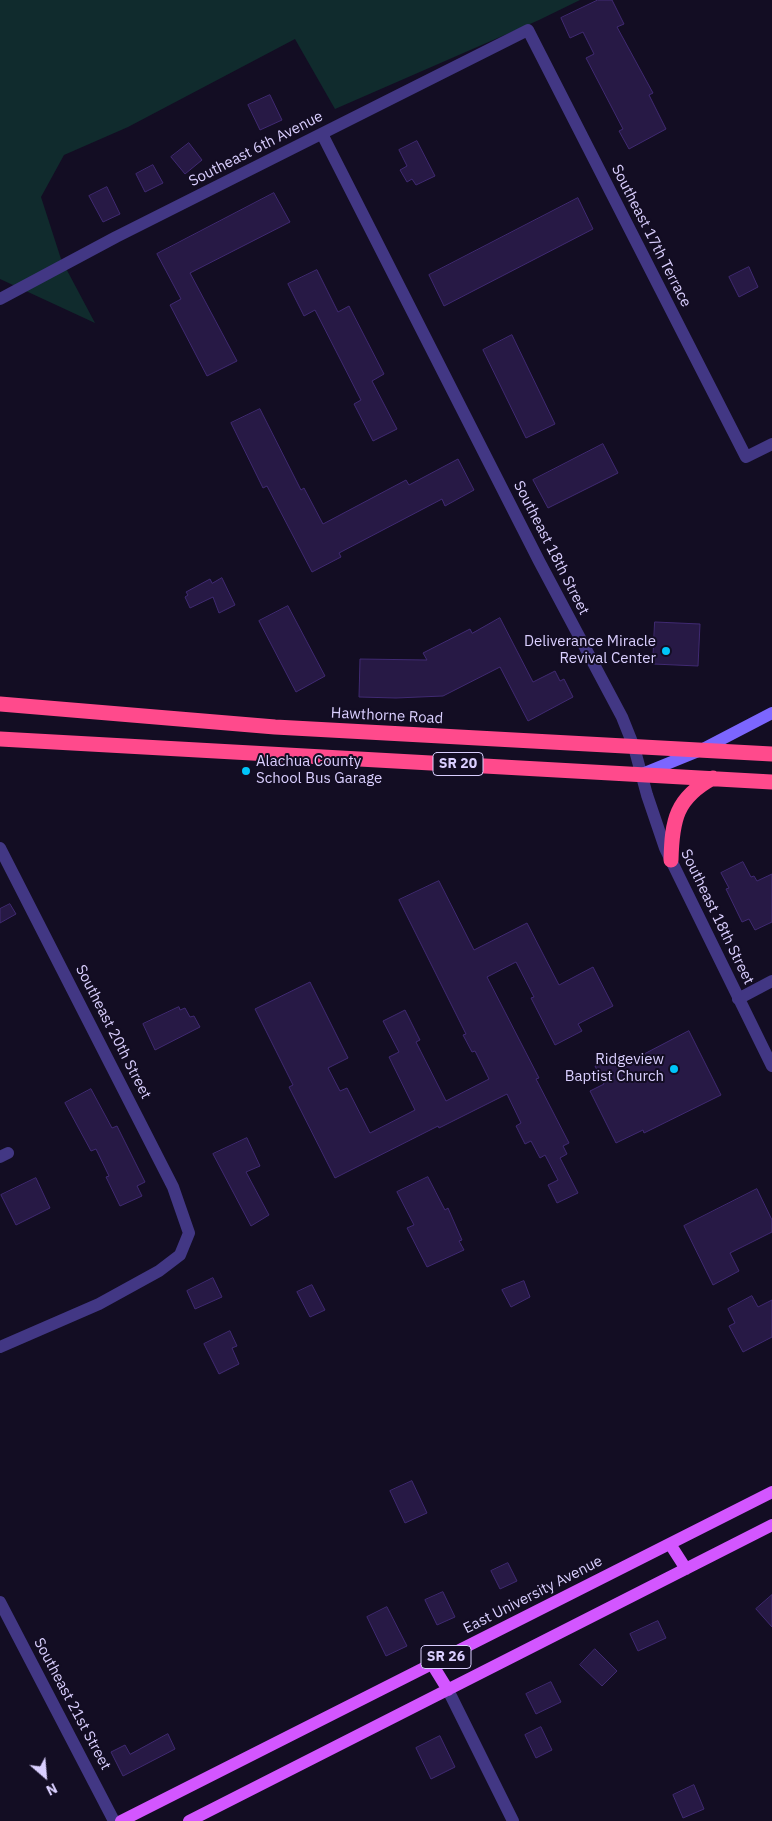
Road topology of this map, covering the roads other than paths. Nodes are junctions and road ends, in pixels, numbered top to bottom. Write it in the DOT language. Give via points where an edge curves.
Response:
graph roads {
  1 [pos="528,30"];
  2 [pos="322,134"];
  3 [pos="0,299"];
  4 [pos="772,444"];
  5 [pos="0,704"];
  6 [pos="772,713"];
  7 [pos="0,739"];
  8 [pos="634,747"];
  9 [pos="701,750"];
  10 [pos="772,754"];
  11 [pos="642,774"];
  12 [pos="713,778"];
  13 [pos="772,782"];
  14 [pos="0,848"];
  15 [pos="671,860"];
  16 [pos="772,982"];
  17 [pos="738,999"];
  18 [pos="772,1066"];
  19 [pos="0,1347"];
  20 [pos="772,1492"];
  21 [pos="772,1525"];
  22 [pos="670,1544"];
  23 [pos="686,1569"];
  24 [pos="0,1602"];
  25 [pos="432,1664"];
  26 [pos="448,1690"];
  27 [pos="114,1821"];
  28 [pos="120,1821"];
  29 [pos="189,1821"];
  30 [pos="513,1821"];
  1 -- 2 [label="street, Southeast 6th Avenue"];
  1 -- 4 [label="street, Southeast 17th Terrace" via="746,457"];
  2 -- 3 [label="street, Southeast 6th Avenue"];
  2 -- 8 [label="street, Southeast 18th Street" via="622,717"];
  5 -- 8 [label="highway, Hawthorne Road / SR 20" via="275,727"];
  6 -- 9 [label="street"];
  7 -- 11 [label="highway, SR 20"];
  8 -- 9 [label="highway, Hawthorne Road / SR 20"];
  8 -- 11 [label="street, Southeast 18th Street"];
  9 -- 10 [label="highway, Hawthorne Road / SR 20"];
  9 -- 11 [label="street"];
  11 -- 12 [label="highway, SR 20"];
  11 -- 15 [label="street, Southeast 18th Street"];
  12 -- 13 [label="highway, SR 20"];
  12 -- 15 [label="highway" via="689,794 678,811"];
  14 -- 19 [label="street, Southeast 20th Street" via="169,1178 189,1234 180,1256 159,1271 99,1304"];
  15 -- 17 [label="street, Southeast 18th Street"];
  16 -- 17 [label="street"];
  17 -- 18 [label="street, Southeast 18th Street"];
  20 -- 22 [label="main road, East University Avenue / SR 26"];
  21 -- 23 [label="main road, SR 26"];
  22 -- 23 [label="main road"];
  22 -- 25 [label="main road, East University Avenue / SR 26"];
  23 -- 26 [label="main road, SR 26"];
  24 -- 27 [label="street, Southeast 21st Street"];
  25 -- 26 [label="main road"];
  25 -- 28 [label="main road, East University Avenue / SR 26"];
  26 -- 29 [label="main road, SR 26"];
  26 -- 30 [label="street"];
}
